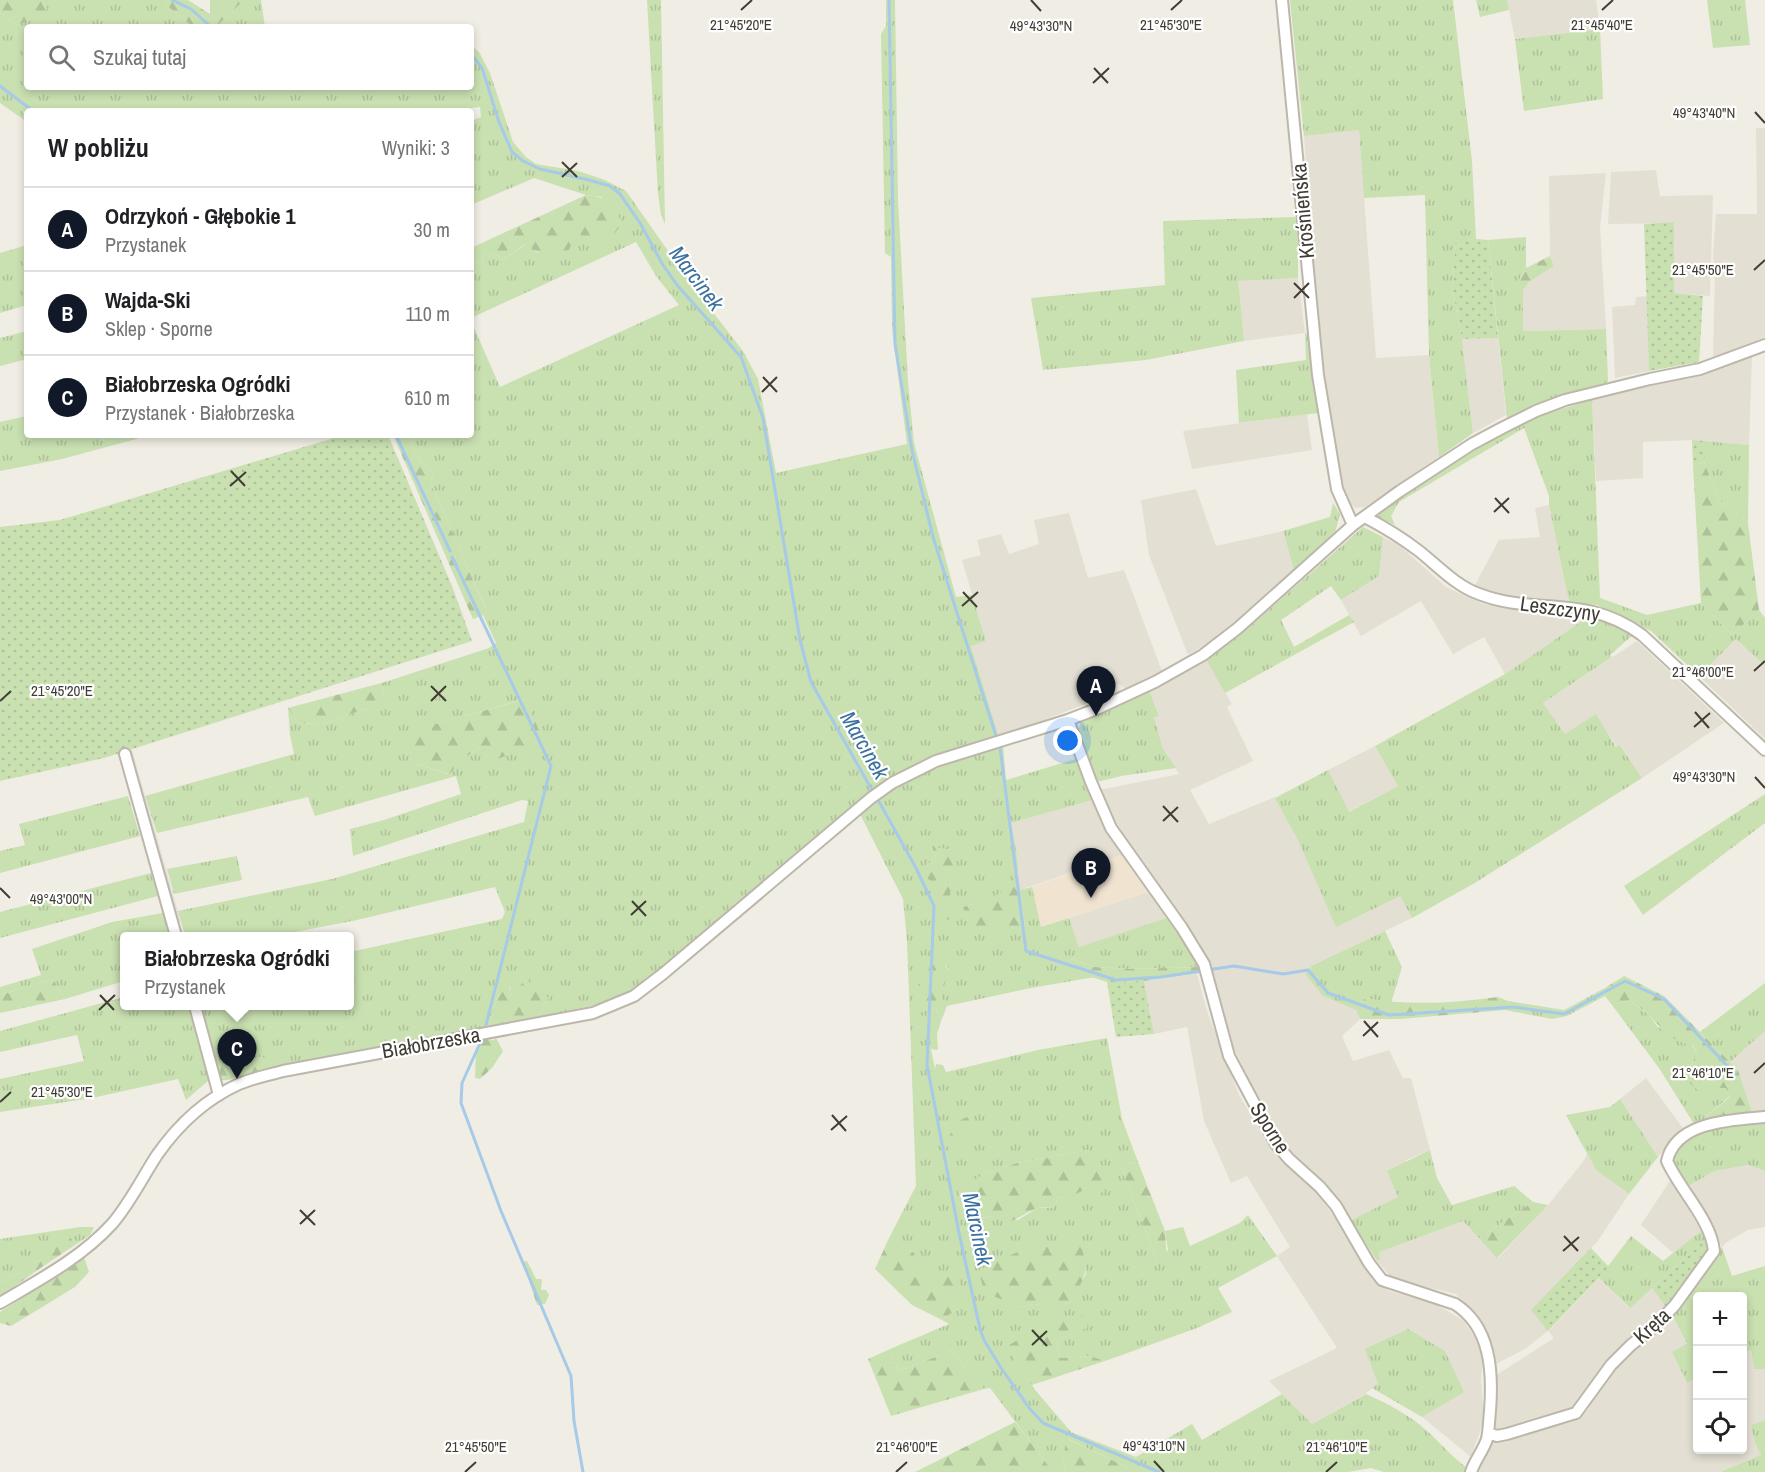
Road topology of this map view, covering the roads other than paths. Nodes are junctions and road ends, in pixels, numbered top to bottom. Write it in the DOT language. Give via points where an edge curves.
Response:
graph roads {
  1 [pos="1282,0"];
  2 [pos="1765,345"];
  3 [pos="1365,517"];
  4 [pos="1353,525"];
  5 [pos="1069,723"];
  6 [pos="1765,750"];
  7 [pos="125,754"];
  8 [pos="175,932"];
  9 [pos="196,1010"];
  10 [pos="219,1095"];
  11 [pos="1765,1117"];
  12 [pos="0,1303"];
  13 [pos="1488,1434"];
  14 [pos="1470,1472"];
  1 -- 4 [label="street, Krośnieńska" via="1318,375 1337,489"];
  2 -- 3 [label="street, Białobrzeska" via="1700,369 1585,394 1536,411 1473,444"];
  3 -- 4 [label="street, Białobrzeska"];
  3 -- 6 [label="street, Leszczyny" via="1389,529 1467,590 1506,602 1595,611 1625,623"];
  4 -- 5 [label="street, Białobrzeska" via="1203,655"];
  5 -- 10 [label="street, Białobrzeska" via="936,761 874,795 657,979 615,1005 593,1013 283,1071 241,1083"];
  5 -- 13 [label="street, Sporne" via="1111,828 1182,928 1206,971 1229,1056 1276,1144 1336,1206 1382,1280 1455,1304 1483,1335 1489,1356 1491,1395"];
  7 -- 8 [label="street"];
  9 -- 10 [label="street"];
  10 -- 12 [label="street, Białobrzeska" via="184,1123 122,1211 91,1244"];
  11 -- 13 [label="street, Kręta" via="1705,1126 1672,1146 1667,1161 1710,1233 1714,1251 1675,1305 1611,1365 1576,1413 1507,1434"];
  13 -- 14 [label="street, Sporne"];
}
